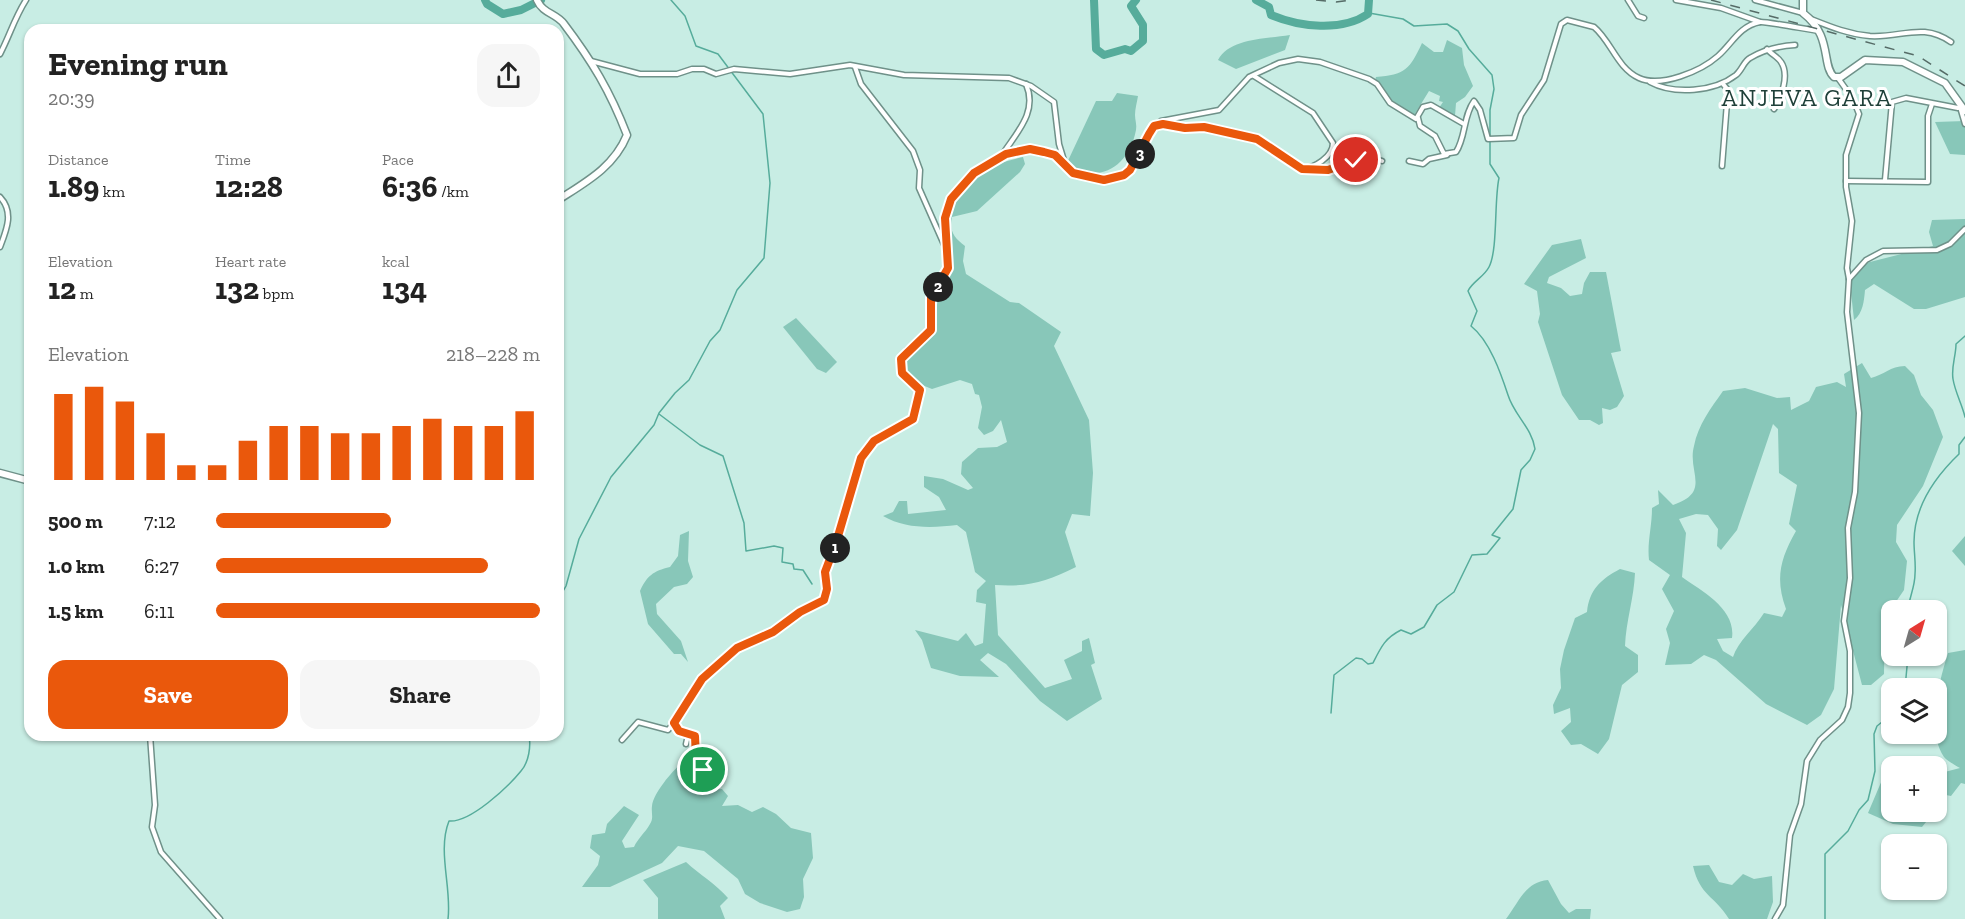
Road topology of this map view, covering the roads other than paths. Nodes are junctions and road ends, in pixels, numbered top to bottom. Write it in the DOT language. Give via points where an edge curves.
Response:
graph roads {
  1 [pos="26,0"];
  2 [pos="537,0"];
  3 [pos="1628,0"];
  4 [pos="1676,0"];
  5 [pos="1755,0"];
  6 [pos="1803,7"];
  7 [pos="1644,18"];
  8 [pos="1810,19"];
  9 [pos="1761,22"];
  10 [pos="563,24"];
  11 [pos="564,25"];
  12 [pos="1820,31"];
  13 [pos="1951,42"];
  14 [pos="1795,45"];
  15 [pos="1767,50"];
  16 [pos="0,54"];
  17 [pos="590,60"];
  18 [pos="855,67"];
  19 [pos="1254,76"];
  20 [pos="1838,78"];
  21 [pos="1647,80"];
  22 [pos="1026,83"];
  23 [pos="1723,84"];
  24 [pos="1932,104"];
  25 [pos="1961,108"];
  26 [pos="1774,109"];
  27 [pos="1418,118"];
  28 [pos="1464,124"];
  29 [pos="1965,124"];
  30 [pos="1154,126"];
  31 [pos="1002,155"];
  32 [pos="1448,155"];
  33 [pos="1382,161"];
  34 [pos="1409,161"];
  35 [pos="1063,162"];
  36 [pos="1722,166"];
  37 [pos="1310,168"];
  38 [pos="1885,180"];
  39 [pos="1846,181"];
  40 [pos="564,196"];
  41 [pos="0,197"];
  42 [pos="1965,229"];
  43 [pos="0,247"];
  44 [pos="948,256"];
  45 [pos="1849,279"];
  46 [pos="0,473"];
  47 [pos="24,479"];
  48 [pos="674,723"];
  49 [pos="688,735"];
  50 [pos="622,740"];
  51 [pos="150,741"];
  52 [pos="686,744"];
  53 [pos="700,788"];
  54 [pos="220,919"];
  55 [pos="1775,919"];
  1 -- 16 [label="street" via="10,26"];
  2 -- 10 [label="street" via="541,9"];
  3 -- 7 [label="street"];
  4 -- 9 [label="street" via="1721,8"];
  5 -- 6 [label="street"];
  6 -- 8 [label="street"];
  8 -- 12 [label="street"];
  8 -- 13 [label="street" via="1847,33 1872,36 1921,30 1938,33"];
  9 -- 12 [label="street"];
  9 -- 21 [label="street" via="1741,30 1706,64 1674,77"];
  11 -- 17 [label="street"];
  12 -- 20 [label="street" via="1828,70"];
  14 -- 15 [label="street"];
  15 -- 23 [label="street" via="1747,60 1741,71"];
  15 -- 26 [label="street" via="1781,61 1785,71"];
  17 -- 18 [label="street" via="640,74 677,75 693,69 724,74 734,69 790,74"];
  17 -- 40 [label="street" via="610,91 627,135 621,151 599,174"];
  18 -- 22 [label="street" via="904,75 1009,78"];
  18 -- 44 [label="street" via="861,84 913,152 920,170 919,188"];
  19 -- 27 [label="street" via="1278,63 1298,59 1320,62 1369,79 1390,103"];
  19 -- 30 [label="street" via="1219,110 1169,117"];
  19 -- 37 [label="street" via="1313,113 1324,129 1333,148"];
  20 -- 25 [label="street" via="1865,60 1903,62 1945,83"];
  20 -- 39 [label="street" via="1859,114 1846,155"];
  21 -- 23 [label="street" via="1659,87 1676,89"];
  21 -- 28 [label="street" via="1623,64 1594,27 1567,20 1561,24 1544,80 1521,115 1514,138 1488,139 1475,101"];
  22 -- 31 [label="street" via="1029,111"];
  22 -- 35 [label="street" via="1054,102"];
  23 -- 36 [label="street" via="1728,90"];
  24 -- 25 [label="street"];
  24 -- 38 [label="street" via="1906,98 1892,102"];
  24 -- 38 [label="street" via="1928,116 1928,182"];
  25 -- 29 [label="street"];
  27 -- 28 [label="street" via="1423,107 1431,105"];
  27 -- 32 [label="street" via="1420,126 1435,136 1442,152"];
  28 -- 32 [label="street" via="1459,147"];
  30 -- 35 [label="street" via="1137,160 1124,175 1104,180 1078,175"];
  30 -- 37 [label="street" via="1204,127 1257,139 1298,167"];
  31 -- 35 [label="street" via="1036,150 1055,155"];
  31 -- 44 [label="street" via="974,173 951,199 945,218"];
  32 -- 34 [label="street" via="1423,164"];
  33 -- 37 [label="street" via="1364,158 1321,171"];
  38 -- 39 [label="street"];
  39 -- 45 [label="street" via="1852,221"];
  41 -- 43 [label="street" via="6,204 9,220"];
  42 -- 45 [label="street" via="1937,250 1883,251 1866,260"];
  44 -- 48 [label="street" via="945,277 931,298 931,330 901,359 902,373 920,390 913,419 874,441 861,458 825,572 824,600 773,632 737,648 702,679"];
  45 -- 55 [label="street" via="1847,312 1859,413 1855,492 1848,528 1850,578 1845,621 1850,693 1842,720 1820,740 1807,761 1801,804 1790,836 1783,905"];
  46 -- 47 [label="street"];
  48 -- 49 [label="street"];
  48 -- 50 [label="street" via="668,730 639,722"];
  49 -- 52 [label="street"];
  49 -- 53 [label="street" via="696,737 693,748 703,768"];
  51 -- 54 [label="street" via="155,805 152,827 161,852"];
}
